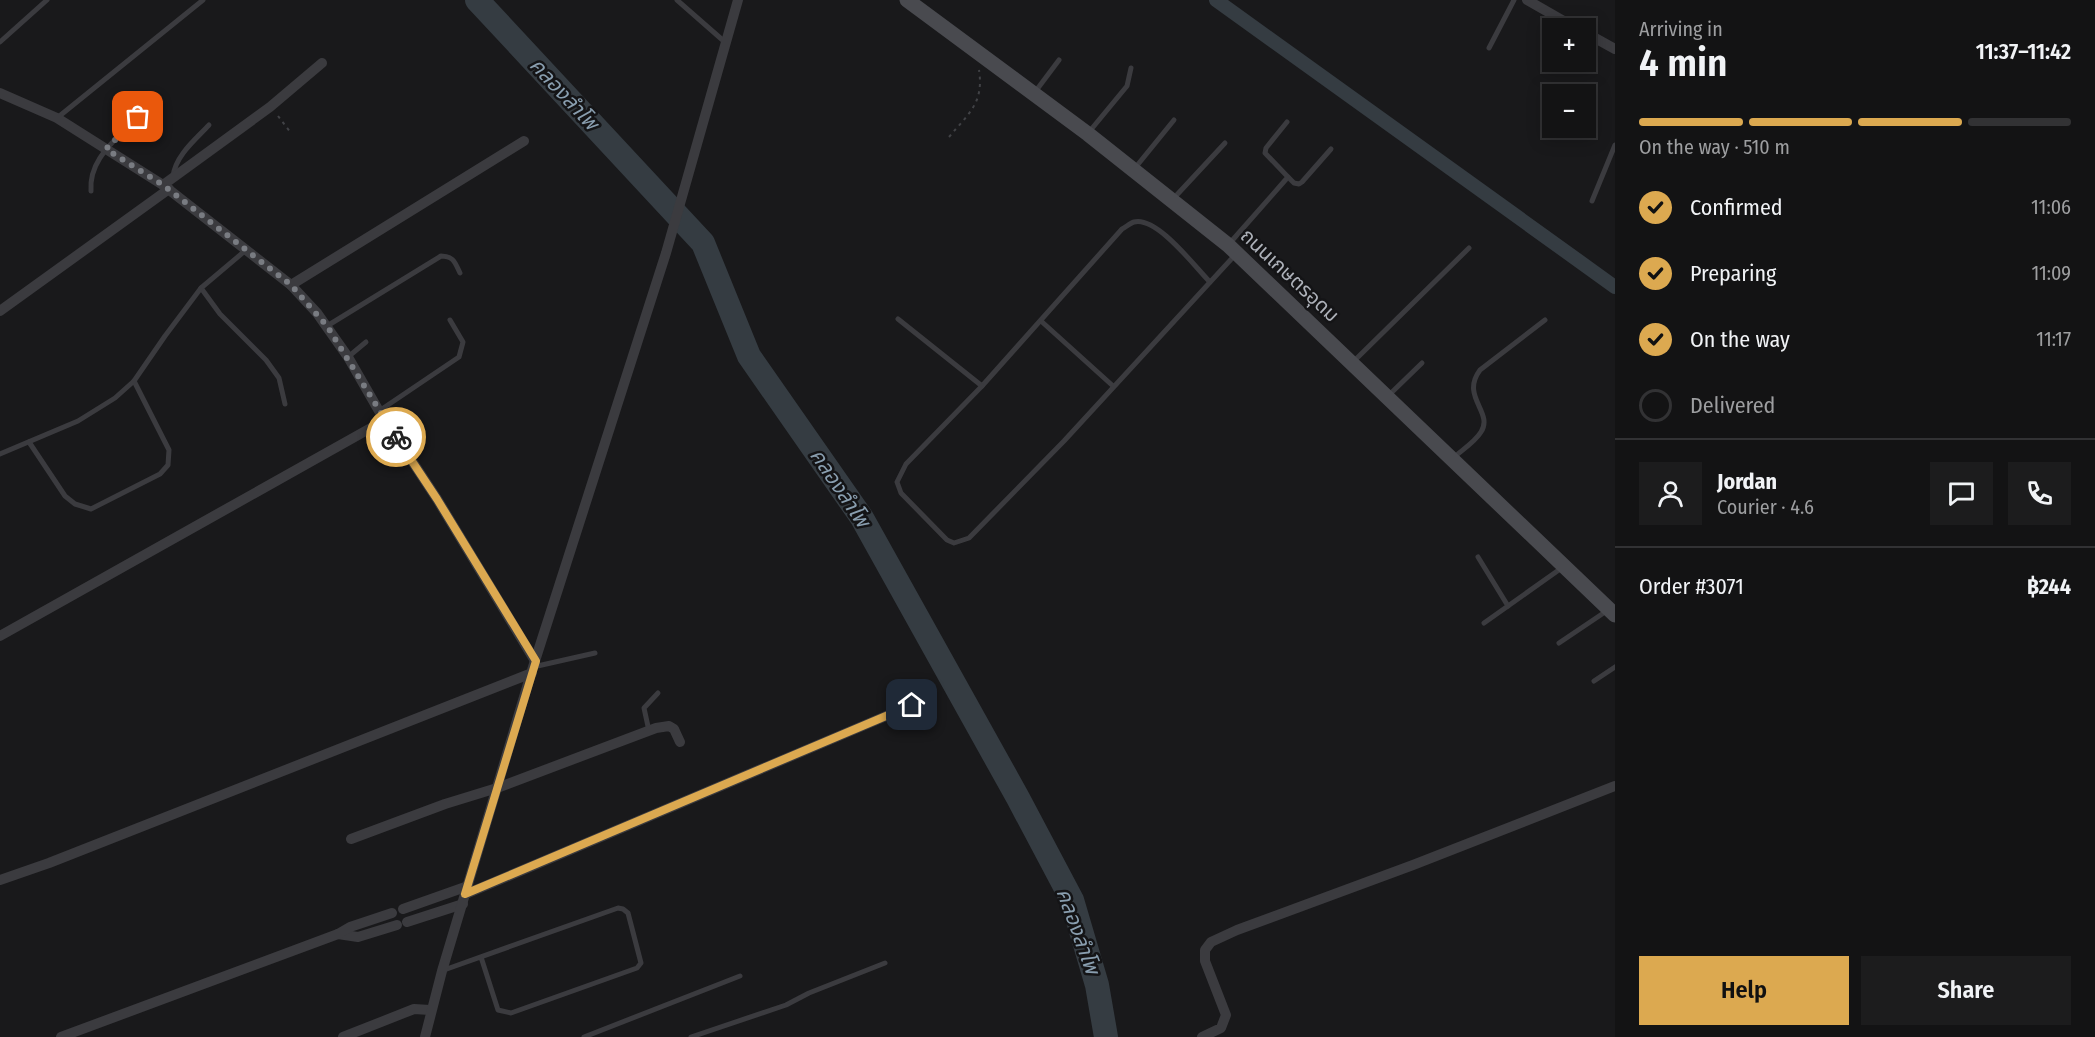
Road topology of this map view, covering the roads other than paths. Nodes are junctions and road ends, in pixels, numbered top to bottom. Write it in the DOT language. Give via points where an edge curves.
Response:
graph roads {
  1 [pos="47,0"];
  2 [pos="203,0"];
  3 [pos="677,0"];
  4 [pos="738,0"];
  5 [pos="906,0"];
  6 [pos="1514,0"];
  7 [pos="1527,0"];
  8 [pos="1558,18"];
  9 [pos="1596,38"];
  10 [pos="0,42"];
  11 [pos="726,43"];
  12 [pos="1489,48"];
  13 [pos="1615,48"];
  14 [pos="1059,60"];
  15 [pos="322,63"];
  16 [pos="1131,68"];
  17 [pos="0,93"];
  18 [pos="1034,93"];
  19 [pos="148,100"];
  20 [pos="57,118"];
  21 [pos="1174,120"];
  22 [pos="1287,122"];
  23 [pos="209,125"];
  24 [pos="1088,134"];
  25 [pos="524,141"];
  26 [pos="1225,142"];
  27 [pos="1615,145"];
  28 [pos="106,149"];
  29 [pos="1331,149"];
  30 [pos="1134,169"];
  31 [pos="1288,177"];
  32 [pos="173,178"];
  33 [pos="166,187"];
  34 [pos="91,191"];
  35 [pos="1172,200"];
  36 [pos="1592,201"];
  37 [pos="1469,248"];
  38 [pos="246,249"];
  39 [pos="1232,249"];
  40 [pos="460,273"];
  41 [pos="1210,282"];
  42 [pos="291,285"];
  43 [pos="201,288"];
  44 [pos="0,311"];
  45 [pos="898,319"];
  46 [pos="450,320"];
  47 [pos="1545,320"];
  48 [pos="1041,321"];
  49 [pos="327,326"];
  50 [pos="366,342"];
  51 [pos="348,357"];
  52 [pos="1353,363"];
  53 [pos="1422,363"];
  54 [pos="134,381"];
  55 [pos="982,386"];
  56 [pos="1113,386"];
  57 [pos="1387,396"];
  58 [pos="285,404"];
  59 [pos="382,416"];
  60 [pos="29,442"];
  61 [pos="0,454"];
  62 [pos="1452,459"];
  63 [pos="1478,557"];
  64 [pos="1565,566"];
  65 [pos="1509,606"];
  66 [pos="1612,612"];
  67 [pos="1484,623"];
  68 [pos="0,636"];
  69 [pos="1558,643"];
  70 [pos="595,652"];
  71 [pos="534,667"];
  72 [pos="1615,667"];
  73 [pos="1594,681"];
  74 [pos="658,693"];
  75 [pos="912,705"];
  76 [pos="649,730"];
  77 [pos="680,742"];
  78 [pos="1615,786"];
  79 [pos="497,788"];
  80 [pos="351,839"];
  81 [pos="0,880"];
  82 [pos="465,895"];
  83 [pos="404,909"];
  84 [pos="392,913"];
  85 [pos="338,934"];
  86 [pos="481,957"];
  87 [pos="885,963"];
  88 [pos="442,970"];
  89 [pos="740,976"];
  90 [pos="430,1010"];
  91 [pos="61,1037"];
  92 [pos="343,1037"];
  93 [pos="425,1037"];
  94 [pos="584,1037"];
  95 [pos="691,1037"];
  96 [pos="1202,1037"];
  1 -- 10 [label="lane"];
  2 -- 20 [label="lane"];
  3 -- 11 [label="lane"];
  4 -- 11 [label="street"];
  5 -- 18 [label="street, ถนนเกษตรอุดม"];
  6 -- 12 [label="lane"];
  7 -- 8 [label="street"];
  9 -- 13 [label="street"];
  11 -- 71 [label="street" via="666,253"];
  14 -- 18 [label="lane"];
  15 -- 32 [label="street" via="270,107"];
  16 -- 24 [label="lane" via="1127,86"];
  17 -- 20 [label="street"];
  18 -- 24 [label="street, ถนนเกษตรอุดม"];
  19 -- 28 [label="lane" via="138,117"];
  20 -- 28 [label="street"];
  21 -- 30 [label="lane"];
  22 -- 31 [label="lane" via="1265,153"];
  23 -- 32 [label="lane" via="179,159"];
  24 -- 30 [label="street, ถนนเกษตรอุดม"];
  25 -- 42 [label="street"];
  26 -- 35 [label="lane"];
  27 -- 36 [label="lane"];
  28 -- 33 [label="street"];
  28 -- 34 [label="lane" via="92,172"];
  29 -- 31 [label="lane" via="1299,184"];
  30 -- 35 [label="street, ถนนเกษตรอุดม"];
  31 -- 39 [label="lane"];
  32 -- 33 [label="street"];
  33 -- 38 [label="street"];
  33 -- 44 [label="street"];
  35 -- 39 [label="street, ถนนเกษตรอุดม"];
  37 -- 52 [label="lane"];
  38 -- 42 [label="street"];
  38 -- 43 [label="lane"];
  39 -- 41 [label="lane"];
  39 -- 52 [label="street, ถนนเกษตรอุดม"];
  40 -- 49 [label="lane" via="454,259 441,256"];
  41 -- 48 [label="lane" via="1160,230 1148,223 1135,222 1122,229"];
  41 -- 56 [label="lane"];
  42 -- 49 [label="street"];
  43 -- 54 [label="lane"];
  43 -- 58 [label="lane" via="220,314 266,360 279,378"];
  45 -- 55 [label="lane"];
  46 -- 59 [label="lane" via="463,342 459,357"];
  47 -- 62 [label="lane" via="1475,377 1472,390 1483,426 1481,433"];
  48 -- 55 [label="lane"];
  48 -- 56 [label="lane"];
  49 -- 51 [label="street"];
  50 -- 51 [label="lane"];
  51 -- 59 [label="street"];
  52 -- 57 [label="street, ถนนเกษตรอุดม"];
  53 -- 57 [label="lane"];
  54 -- 60 [label="lane" via="78,421"];
  54 -- 60 [label="lane" via="169,450 168,465 160,474 90,509 65,496"];
  55 -- 56 [label="lane" via="906,464 897,482 901,493 954,543 969,538"];
  57 -- 62 [label="street, ถนนเกษตรอุดม"];
  59 -- 68 [label="street"];
  59 -- 71 [label="street" via="437,499"];
  60 -- 61 [label="lane"];
  62 -- 64 [label="street, ถนนเกษตรอุดม"];
  63 -- 65 [label="lane"];
  64 -- 65 [label="lane"];
  64 -- 66 [label="street, ถนนเกษตรอุดม"];
  65 -- 67 [label="lane"];
  66 -- 69 [label="lane"];
  70 -- 71 [label="lane"];
  71 -- 79 [label="street"];
  71 -- 81 [label="street"];
  72 -- 73 [label="lane"];
  74 -- 76 [label="lane" via="644,708"];
  75 -- 82 [label="street"];
  76 -- 77 [label="street" via="669,726"];
  76 -- 79 [label="street"];
  78 -- 96 [label="street" via="1211,942 1204,961 1226,1015 1221,1028"];
  79 -- 80 [label="street"];
  79 -- 82 [label="street"];
  82 -- 83 [label="street"];
  82 -- 85 [label="street" via="402,923 358,937"];
  82 -- 88 [label="street"];
  84 -- 85 [label="street"];
  85 -- 91 [label="street"];
  86 -- 86 [label="lane" via="498,1010 511,1013 637,968 641,963 628,913 618,908"];
  86 -- 88 [label="lane"];
  87 -- 95 [label="lane" via="786,1005"];
  88 -- 90 [label="street"];
  89 -- 94 [label="lane"];
  90 -- 92 [label="street" via="414,1009"];
  90 -- 93 [label="street"];
}
